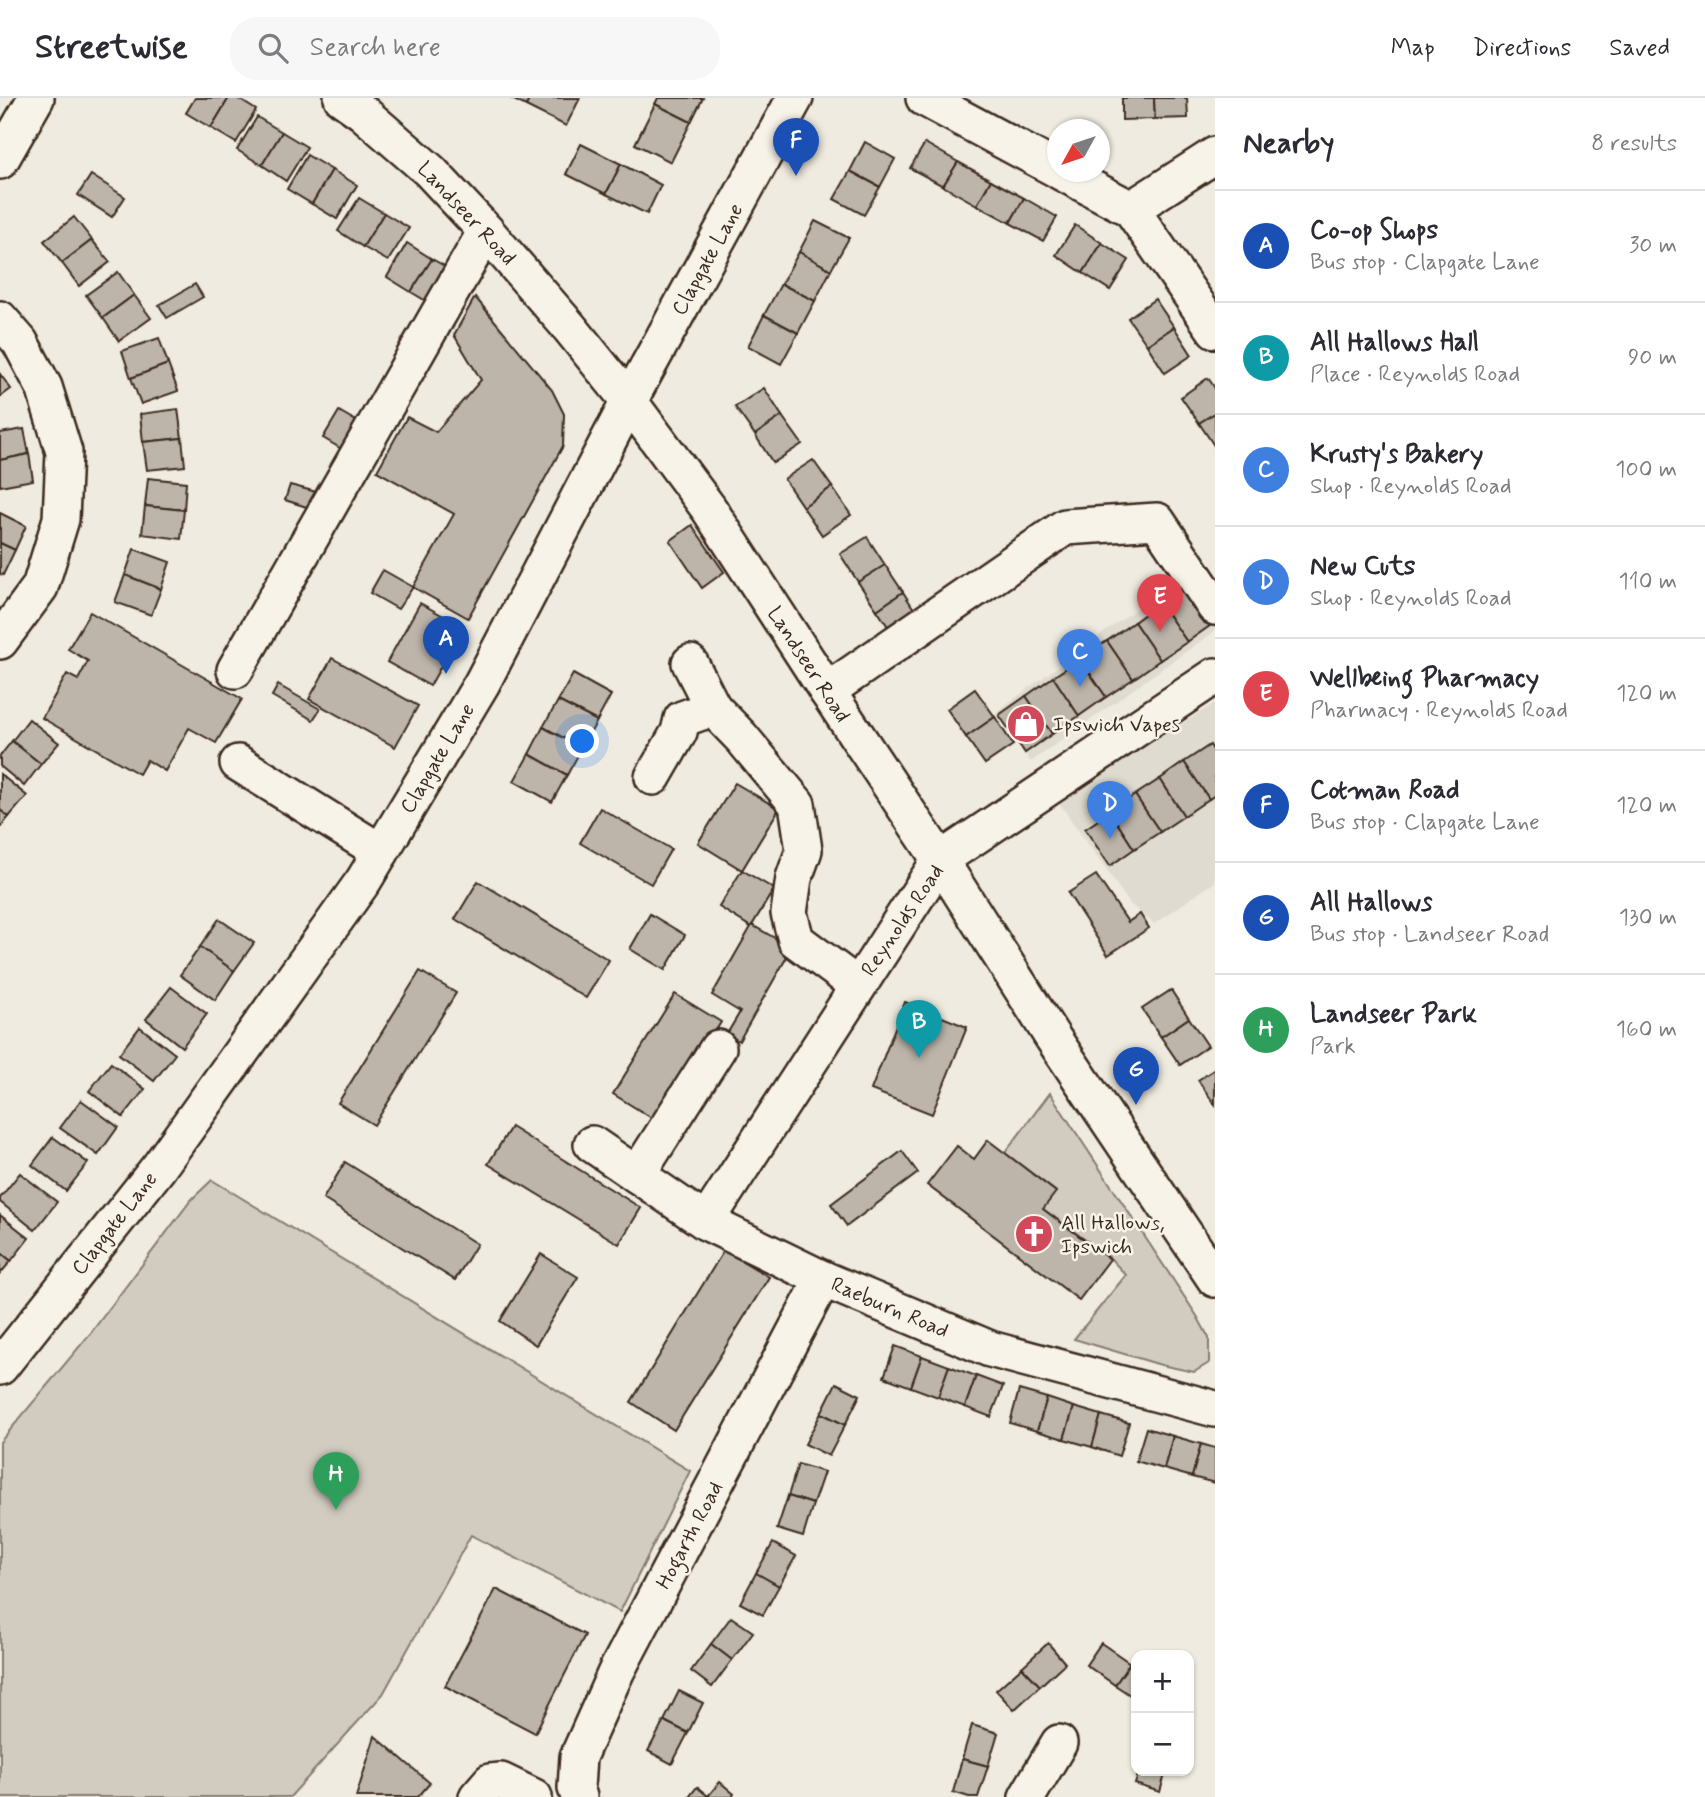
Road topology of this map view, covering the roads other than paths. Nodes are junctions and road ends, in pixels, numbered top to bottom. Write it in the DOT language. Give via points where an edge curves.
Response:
graph roads {
  1 [pos="37,98"];
  2 [pos="795,98"];
  3 [pos="924,98"];
  4 [pos="358,103"];
  5 [pos="1215,155"];
  6 [pos="0,161"];
  7 [pos="1047,165"];
  8 [pos="1080,182"];
  9 [pos="1131,209"];
  10 [pos="486,231"];
  11 [pos="0,319"];
  12 [pos="1215,330"];
  13 [pos="629,401"];
  14 [pos="1215,607"];
  15 [pos="0,640"];
  16 [pos="690,663"];
  17 [pos="235,670"];
  18 [pos="1215,676"];
  19 [pos="827,691"];
  20 [pos="698,713"];
  21 [pos="238,763"];
  22 [pos="653,777"];
  23 [pos="381,852"];
  24 [pos="940,860"];
  25 [pos="858,986"];
  26 [pos="718,1048"];
  27 [pos="592,1144"];
  28 [pos="637,1175"];
  29 [pos="706,1222"];
  30 [pos="822,1279"];
  31 [pos="1215,1279"];
  32 [pos="0,1367"];
  33 [pos="1215,1409"];
  34 [pos="1059,1743"];
  35 [pos="571,1794"];
  36 [pos="477,1797"];
  37 [pos="534,1797"];
  38 [pos="1027,1797"];
  1 -- 6 [label="street"];
  2 -- 13 [label="street, Clapgate Lane"];
  3 -- 7 [label="street"];
  4 -- 10 [label="street, Landseer Road"];
  5 -- 9 [label="street"];
  8 -- 9 [label="street"];
  9 -- 12 [label="street"];
  10 -- 13 [label="street, Landseer Road"];
  10 -- 17 [label="street"];
  11 -- 15 [label="street" via="20,342 44,387 64,452 61,519 40,587"];
  13 -- 19 [label="street, Landseer Road" via="709,509"];
  13 -- 23 [label="street, Clapgate Lane" via="482,683"];
  14 -- 19 [label="street" via="1157,522 1065,527"];
  16 -- 20 [label="street"];
  18 -- 24 [label="street, Reynolds Road"];
  19 -- 24 [label="street, Landseer Road"];
  20 -- 22 [label="street" via="679,733"];
  20 -- 25 [label="street" via="741,737 797,804 804,850 789,912 796,940"];
  21 -- 23 [label="street"];
  23 -- 32 [label="street, Clapgate Lane" via="159,1167"];
  24 -- 25 [label="street, Reynolds Road"];
  24 -- 31 [label="street, Landseer Road" via="1045,1027"];
  25 -- 29 [label="street, Reynolds Road"];
  26 -- 28 [label="street"];
  27 -- 28 [label="street, Raeburn Road"];
  28 -- 29 [label="street, Raeburn Road"];
  29 -- 30 [label="street, Raeburn Road"];
  30 -- 33 [label="street, Raeburn Road" via="990,1349"];
  30 -- 35 [label="street, Hogarth Road" via="617,1672 578,1757"];
  34 -- 38 [label="street"];
  36 -- 37 [label="street" via="490,1782 500,1781"];
}
